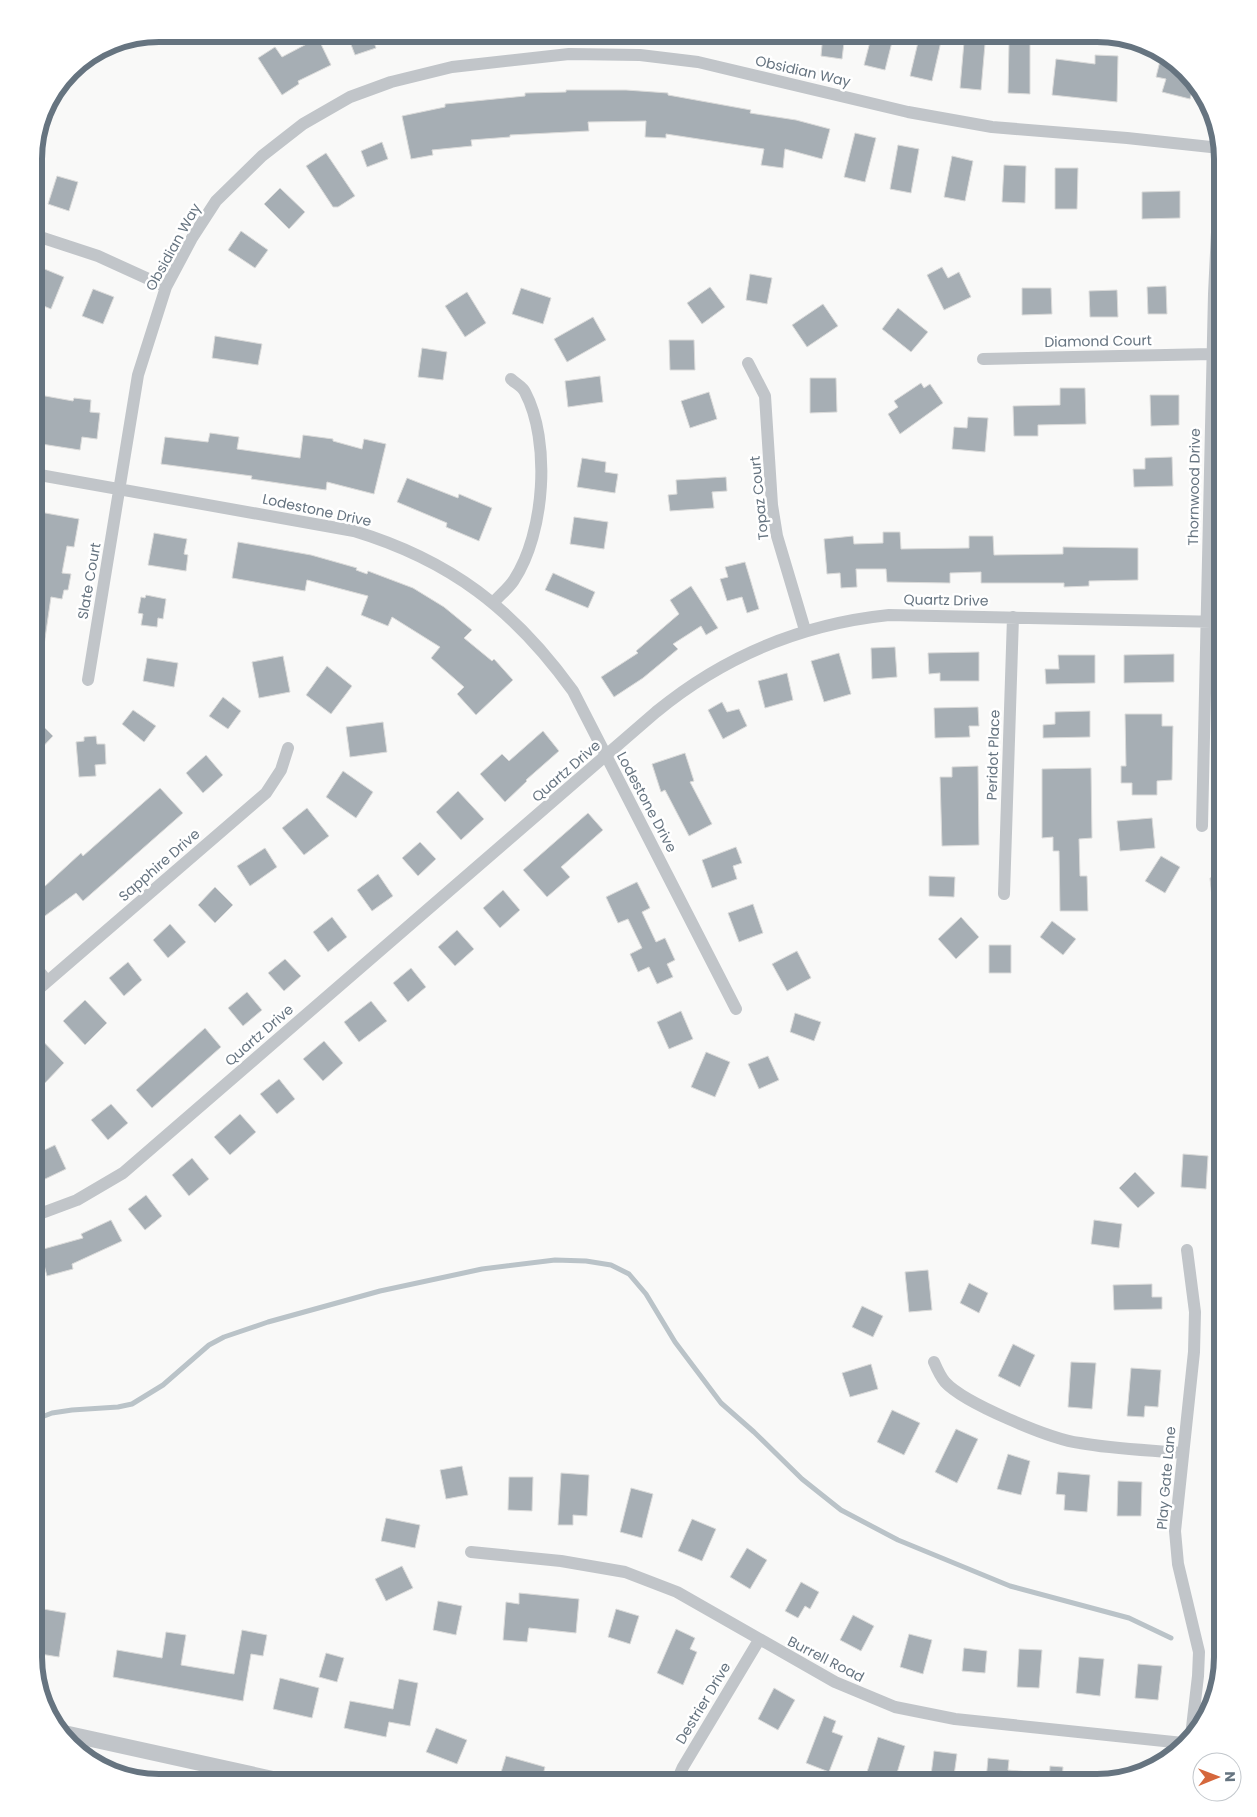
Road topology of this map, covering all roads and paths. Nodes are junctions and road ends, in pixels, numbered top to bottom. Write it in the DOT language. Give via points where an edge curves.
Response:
graph roads {
  1 [pos="1213,148"];
  2 [pos="43,238"];
  3 [pos="166,287"];
  4 [pos="1214,303"];
  5 [pos="1212,354"];
  6 [pos="983,359"];
  7 [pos="748,363"];
  8 [pos="511,379"];
  9 [pos="43,475"];
  10 [pos="120,488"];
  11 [pos="494,602"];
  12 [pos="1013,617"];
  13 [pos="1206,621"];
  14 [pos="1214,621"];
  15 [pos="805,630"];
  16 [pos="88,680"];
  17 [pos="288,748"];
  18 [pos="606,756"];
  19 [pos="1202,826"];
  20 [pos="1004,894"];
  21 [pos="42,975"];
  22 [pos="47,981"];
  23 [pos="42,985"];
  24 [pos="736,1009"];
  25 [pos="42,1213"];
  26 [pos="1187,1250"];
  27 [pos="934,1362"];
  28 [pos="1182,1453"];
  29 [pos="471,1552"];
  30 [pos="759,1640"];
  31 [pos="1192,1726"];
  32 [pos="73,1736"];
  33 [pos="1177,1742"];
  34 [pos="249,1774"];
  35 [pos="680,1774"];
  1 -- 3 [label="street, Obsidian Way" via="992,127 908,112 698,62 661,57 568,54 481,63 391,82 350,97 303,124 262,156 216,201"];
  2 -- 3 [label="street" via="98,256"];
  3 -- 10 [label="street, Obsidian Way" via="138,375"];
  4 -- 5 [label="street, Thornwood Drive"];
  5 -- 6 [label="street, Diamond Court"];
  5 -- 13 [label="street, Thornwood Drive"];
  7 -- 15 [label="street, Topaz Court" via="765,396 777,536"];
  8 -- 11 [label="street" via="525,390 535,421 541,456 540,484 537,520 526,556 514,580"];
  9 -- 10 [label="street, Lodestone Drive"];
  10 -- 11 [label="street, Lodestone Drive" via="361,533 430,561"];
  10 -- 16 [label="street, Slate Court"];
  11 -- 18 [label="street, Lodestone Drive" via="554,665 573,691"];
  12 -- 13 [label="street, Quartz Drive"];
  12 -- 15 [label="street, Quartz Drive" via="889,615"];
  12 -- 20 [label="street, Peridot Place"];
  13 -- 14 [label="street, Quartz Drive"];
  13 -- 19 [label="street, Thornwood Drive"];
  15 -- 18 [label="street, Quartz Drive" via="744,654 699,680"];
  17 -- 22 [label="street, Sapphire Drive" via="281,770 266,793"];
  18 -- 24 [label="street, Lodestone Drive"];
  18 -- 25 [label="street, Quartz Drive" via="123,1173 77,1200"];
  21 -- 22 [label="street"];
  22 -- 23 [label="street, Sapphire Drive"];
  26 -- 28 [label="street, Play Gate Lane" via="1195,1312 1194,1352"];
  27 -- 28 [label="street" via="946,1383 958,1392 1038,1431 1080,1444"];
  28 -- 31 [label="street, Play Gate Lane" via="1175,1531 1178,1564 1199,1652"];
  29 -- 30 [label="street, Burrell Road" via="561,1561 625,1572 677,1592"];
  30 -- 33 [label="street, Burrell Road" via="834,1682 896,1707 955,1719"];
  30 -- 35 [label="street, Destrier Drive"];
  32 -- 34 [label="street"];
}
